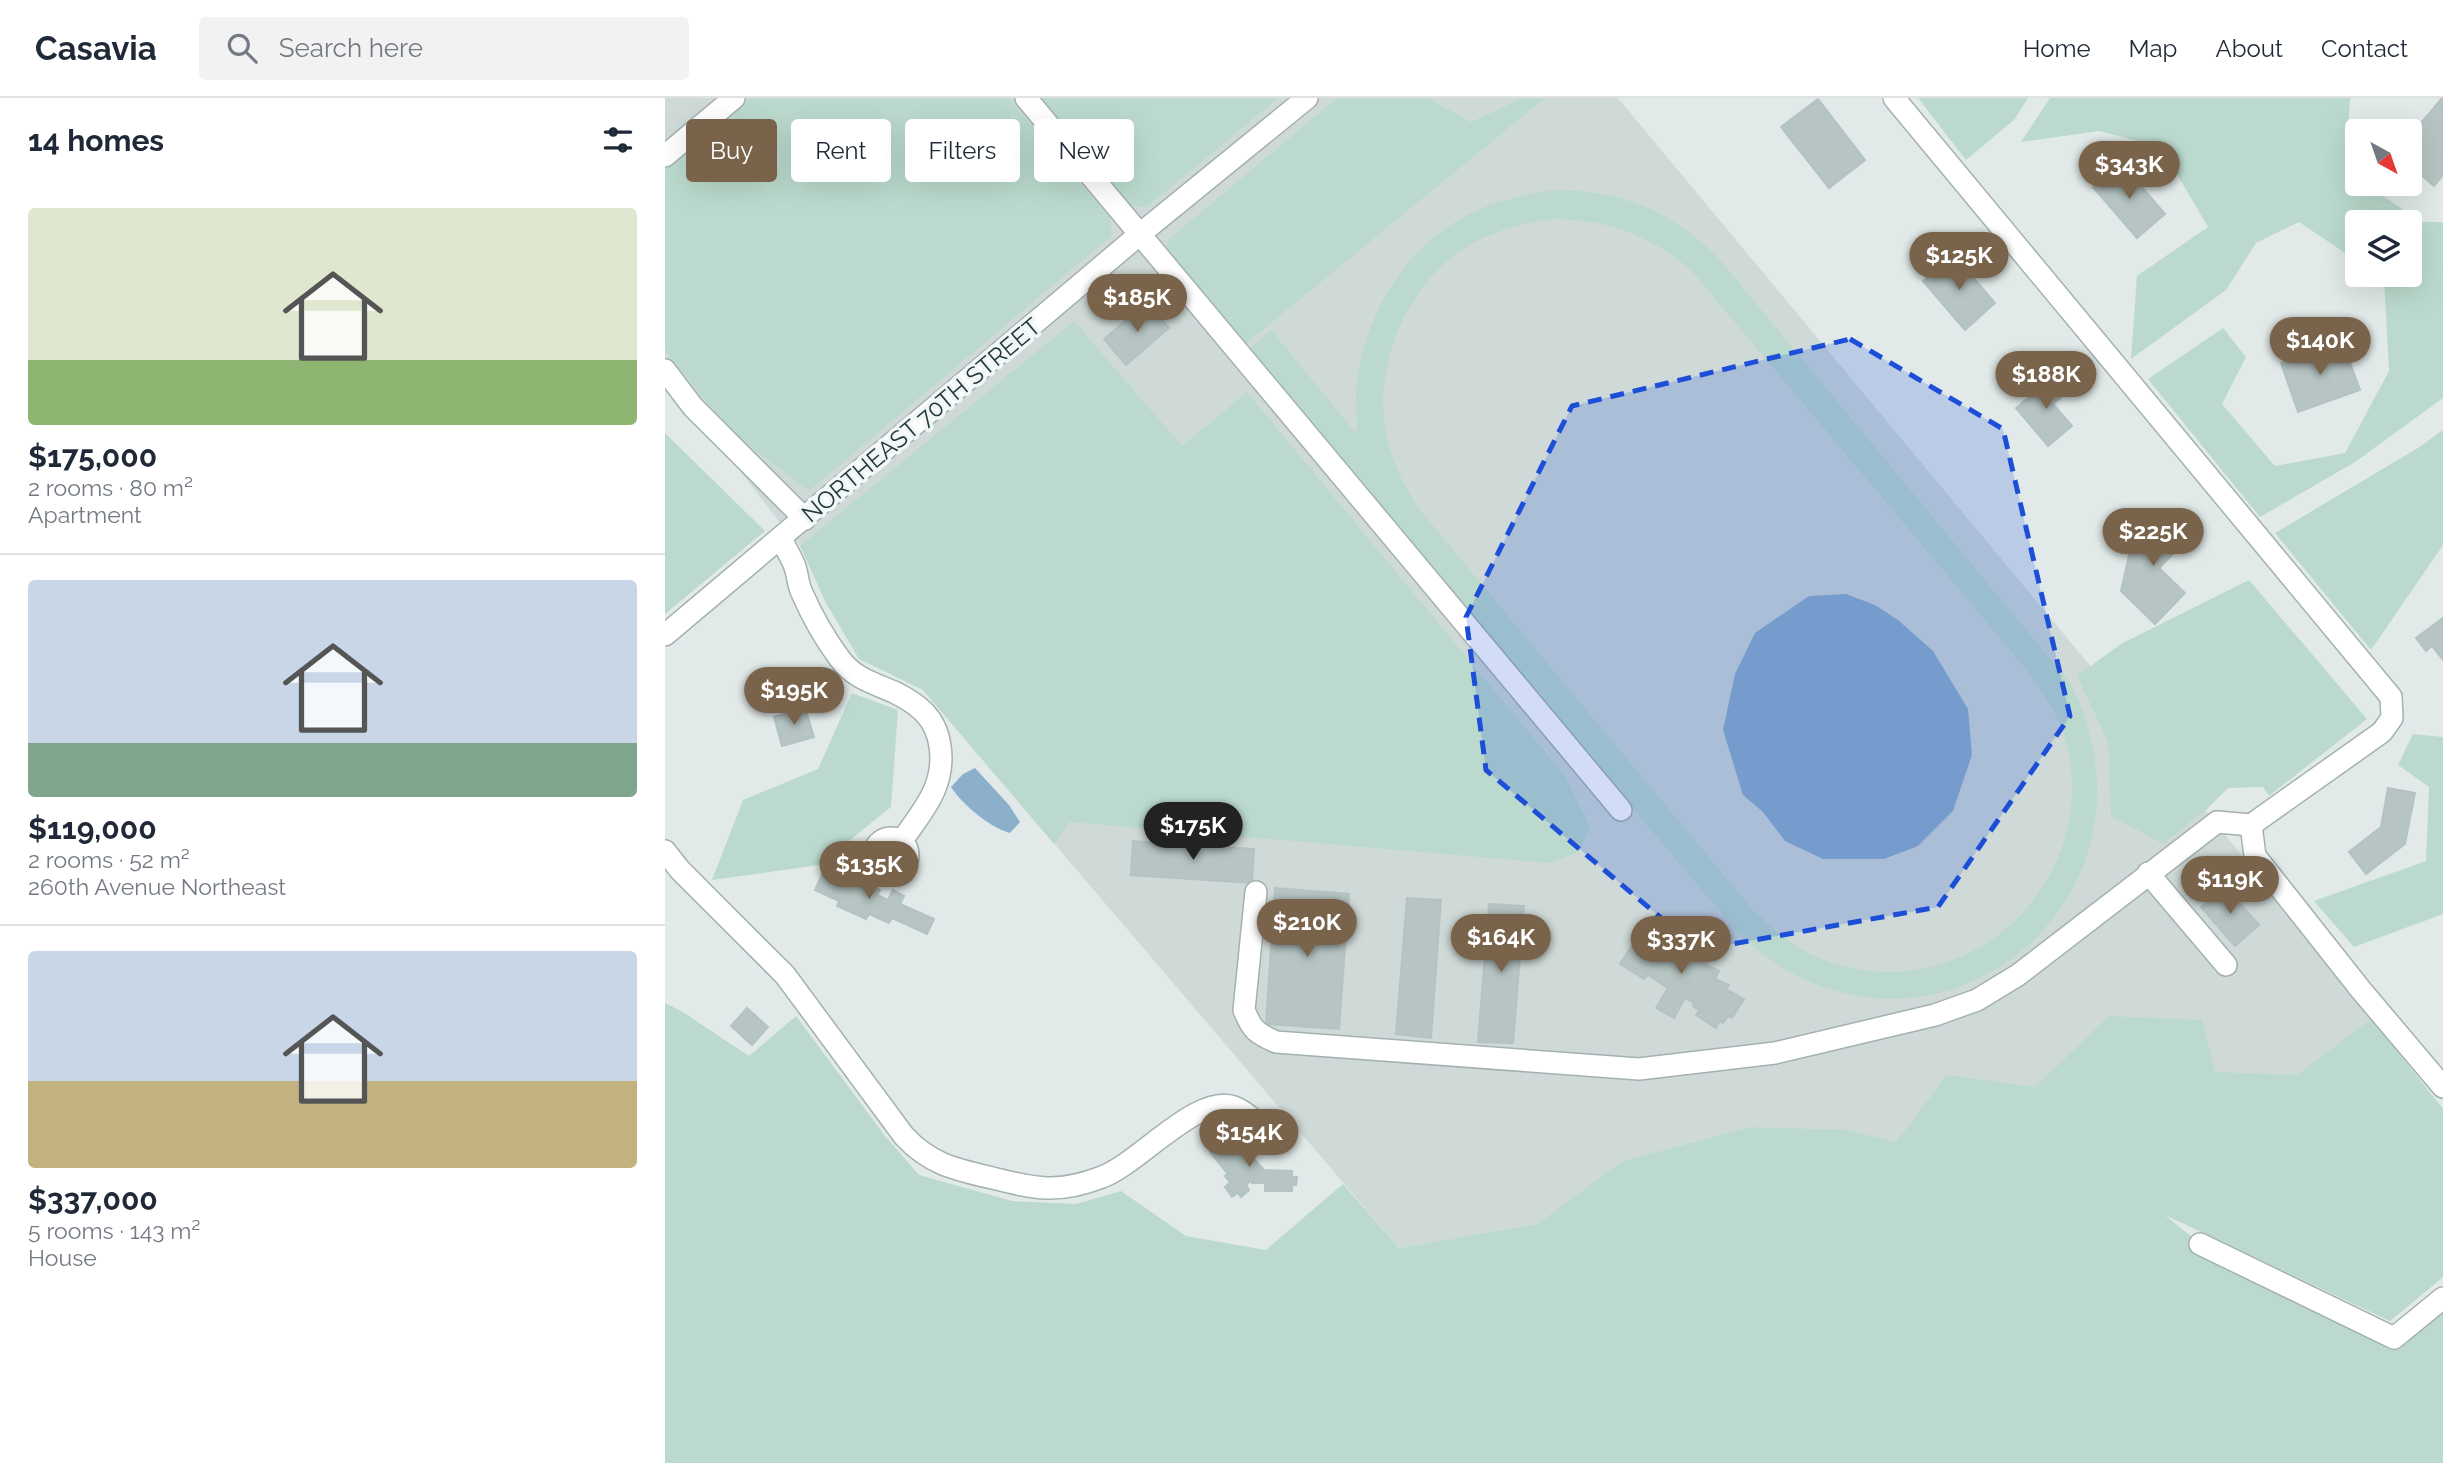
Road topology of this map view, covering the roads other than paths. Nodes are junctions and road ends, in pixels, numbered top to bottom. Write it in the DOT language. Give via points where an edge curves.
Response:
graph roads {
  1 [pos="734,98"];
  2 [pos="1026,98"];
  3 [pos="1307,98"];
  4 [pos="1894,98"];
  5 [pos="665,156"];
  6 [pos="1140,234"];
  7 [pos="665,370"];
  8 [pos="805,519"];
  9 [pos="781,538"];
  10 [pos="665,635"];
  11 [pos="1621,810"];
  12 [pos="2251,825"];
  13 [pos="901,842"];
  14 [pos="665,851"];
  15 [pos="2148,873"];
  16 [pos="1256,892"];
  17 [pos="2226,965"];
  18 [pos="2443,1087"];
  19 [pos="1273,1142"];
  20 [pos="2200,1244"];
  21 [pos="2443,1298"];
  1 -- 5 [label="street"];
  2 -- 6 [label="street"];
  3 -- 6 [label="street, NORTHEAST 70TH STREET"];
  4 -- 12 [label="street" via="2391,697 2392,718 2382,732"];
  6 -- 8 [label="street, NORTHEAST 70TH STREET"];
  6 -- 11 [label="street"];
  7 -- 8 [label="street" via="693,407"];
  8 -- 9 [label="street, NORTHEAST 70TH STREET"];
  9 -- 10 [label="street, NORTHEAST 70TH STREET"];
  9 -- 13 [label="street" via="801,591 840,659 866,682 920,706 939,735 940,779"];
  12 -- 15 [label="street" via="2217,822"];
  12 -- 18 [label="street" via="2255,856"];
  14 -- 19 [label="street" via="785,975 911,1143 940,1164 1035,1188 1080,1185 1128,1163 1192,1114 1215,1105 1244,1112"];
  15 -- 16 [label="street" via="2018,975 1977,1000 1935,1016 1775,1053 1640,1069 1276,1042 1261,1036 1244,1010"];
  15 -- 17 [label="street"];
  20 -- 21 [label="street" via="2393,1338"];
}
